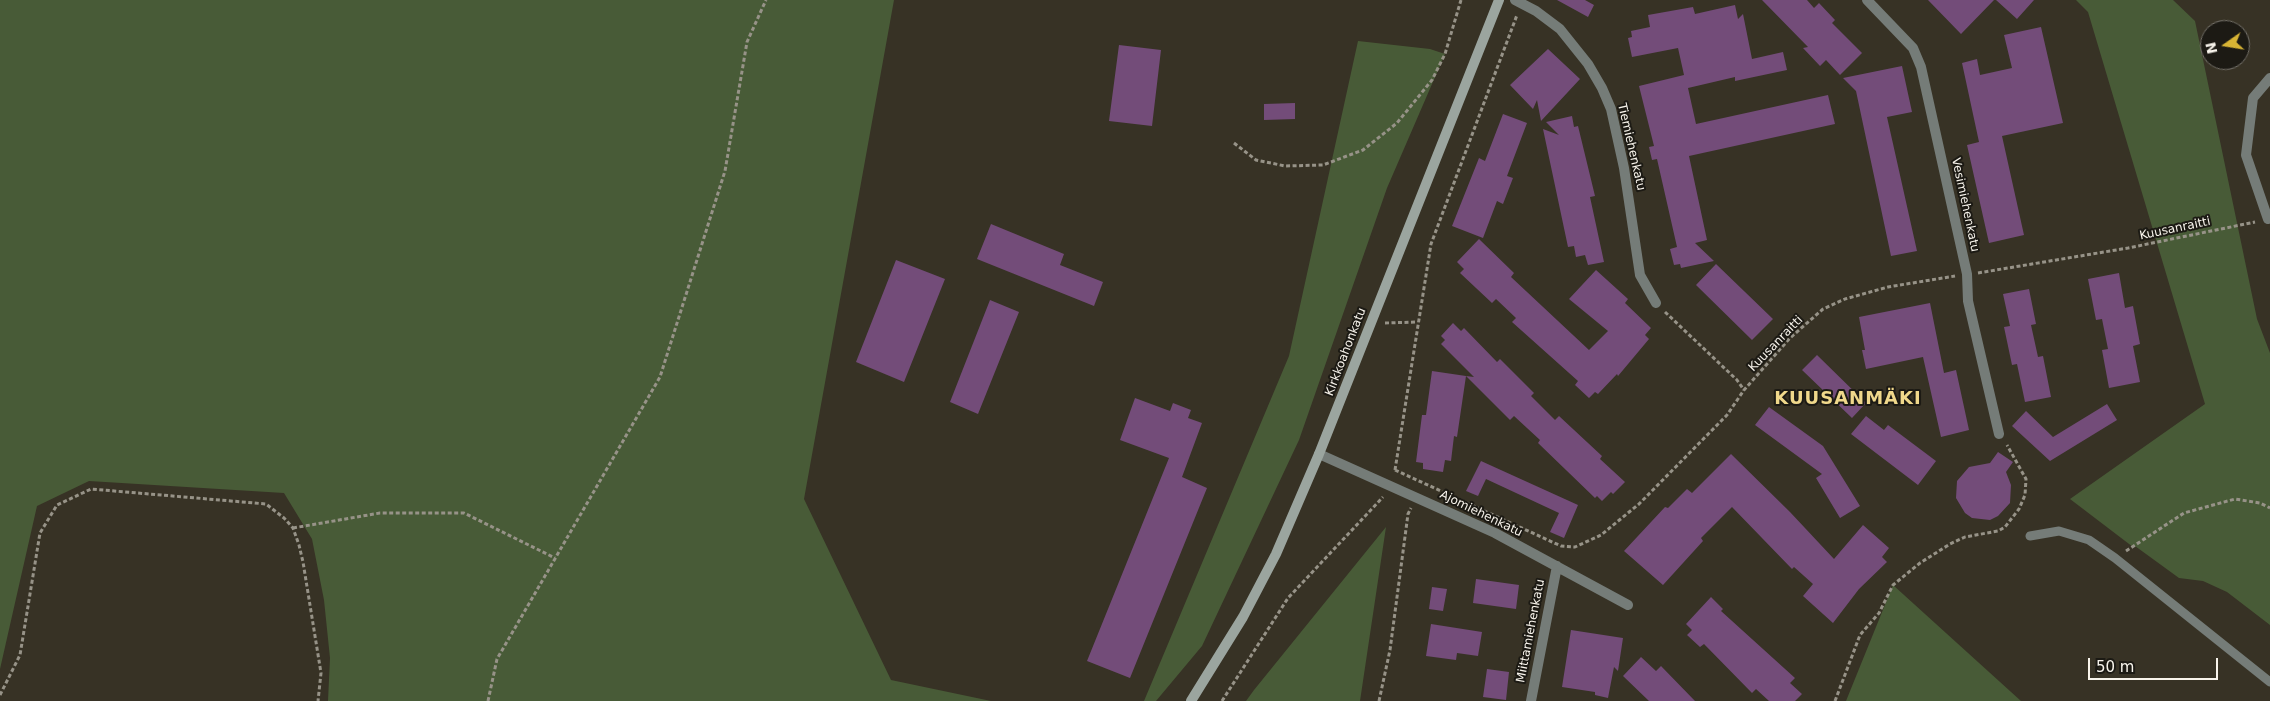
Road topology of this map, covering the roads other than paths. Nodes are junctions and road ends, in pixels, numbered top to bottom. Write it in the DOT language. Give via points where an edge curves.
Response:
graph roads {
  1 [pos="1499,0"];
  2 [pos="1867,0"];
  3 [pos="1519,1"];
  4 [pos="2270,78"];
  5 [pos="2268,219"];
  6 [pos="1656,303"];
  7 [pos="1999,434"];
  8 [pos="1319,454"];
  9 [pos="2030,536"];
  10 [pos="1556,566"];
  11 [pos="1628,605"];
  12 [pos="2270,682"];
  13 [pos="1191,701"];
  14 [pos="1531,701"];
  1 -- 8 [label="street, Kirkkoahonkatu"];
  2 -- 7 [label="street, Vesimiehenkatu" via="1913,48 1921,67 1967,274 1968,301"];
  3 -- 6 [label="street, Tiemiehenkatu" via="1560,29 1584,58 1602,88 1611,109 1624,168 1640,275"];
  4 -- 5 [label="street" via="2253,98 2246,155"];
  8 -- 10 [label="street, Ajomiehenkatu" via="1495,533"];
  8 -- 13 [label="street, Kirkkoahonkatu" via="1276,554 1243,617"];
  9 -- 12 [label="lane" via="2059,531 2077,535 2115,558"];
  10 -- 11 [label="street, Ajomiehenkatu"];
  10 -- 14 [label="street, Miittamiehenkatu"];
}
